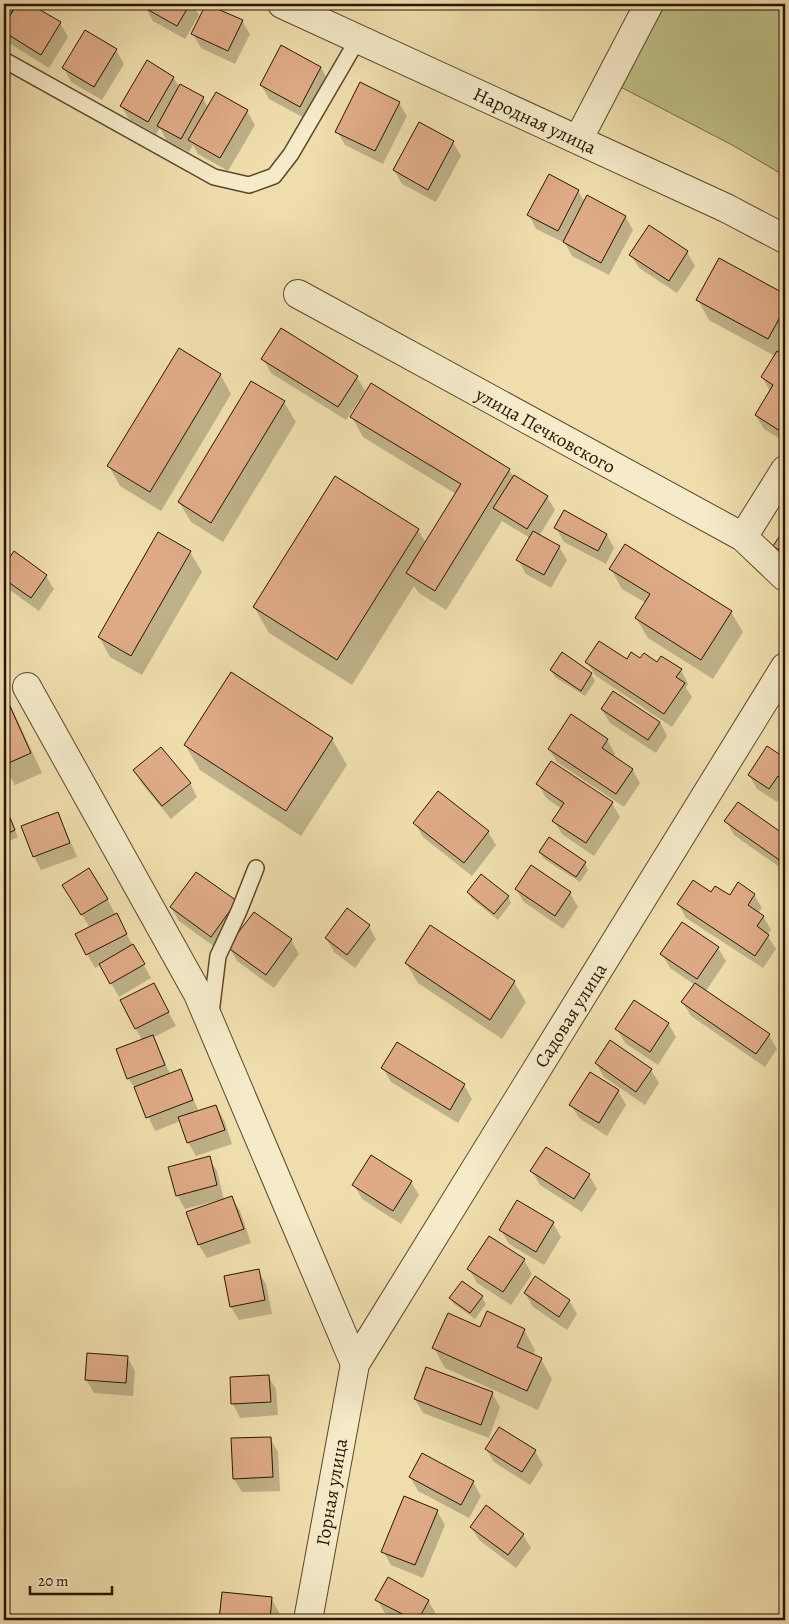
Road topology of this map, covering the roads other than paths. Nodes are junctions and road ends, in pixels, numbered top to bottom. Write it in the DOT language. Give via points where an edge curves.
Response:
graph roads {
  1 [pos="282,4"];
  2 [pos="649,4"];
  3 [pos="358,39"];
  4 [pos="4,60"];
  5 [pos="578,140"];
  6 [pos="785,239"];
  7 [pos="298,294"];
  8 [pos="785,470"];
  9 [pos="743,537"];
  10 [pos="785,578"];
  11 [pos="785,667"];
  12 [pos="27,687"];
  13 [pos="256,868"];
  14 [pos="210,1024"];
  15 [pos="355,1364"];
  16 [pos="308,1620"];
  1 -- 3 [label="street, Народная улица"];
  2 -- 5 [label="street"];
  3 -- 4 [label="lane" via="291,154 274,176 249,185 214,177"];
  3 -- 5 [label="street, Народная улица"];
  5 -- 6 [label="street, Народная улица" via="726,208"];
  7 -- 9 [label="street, улица Печковского"];
  8 -- 9 [label="street"];
  9 -- 10 [label="street, улица Печковского"];
  11 -- 15 [label="street, Садовая улица"];
  12 -- 14 [label="street" via="198,994"];
  13 -- 14 [label="lane" via="218,956"];
  14 -- 15 [label="street"];
  15 -- 16 [label="street, Горная улица"];
}
